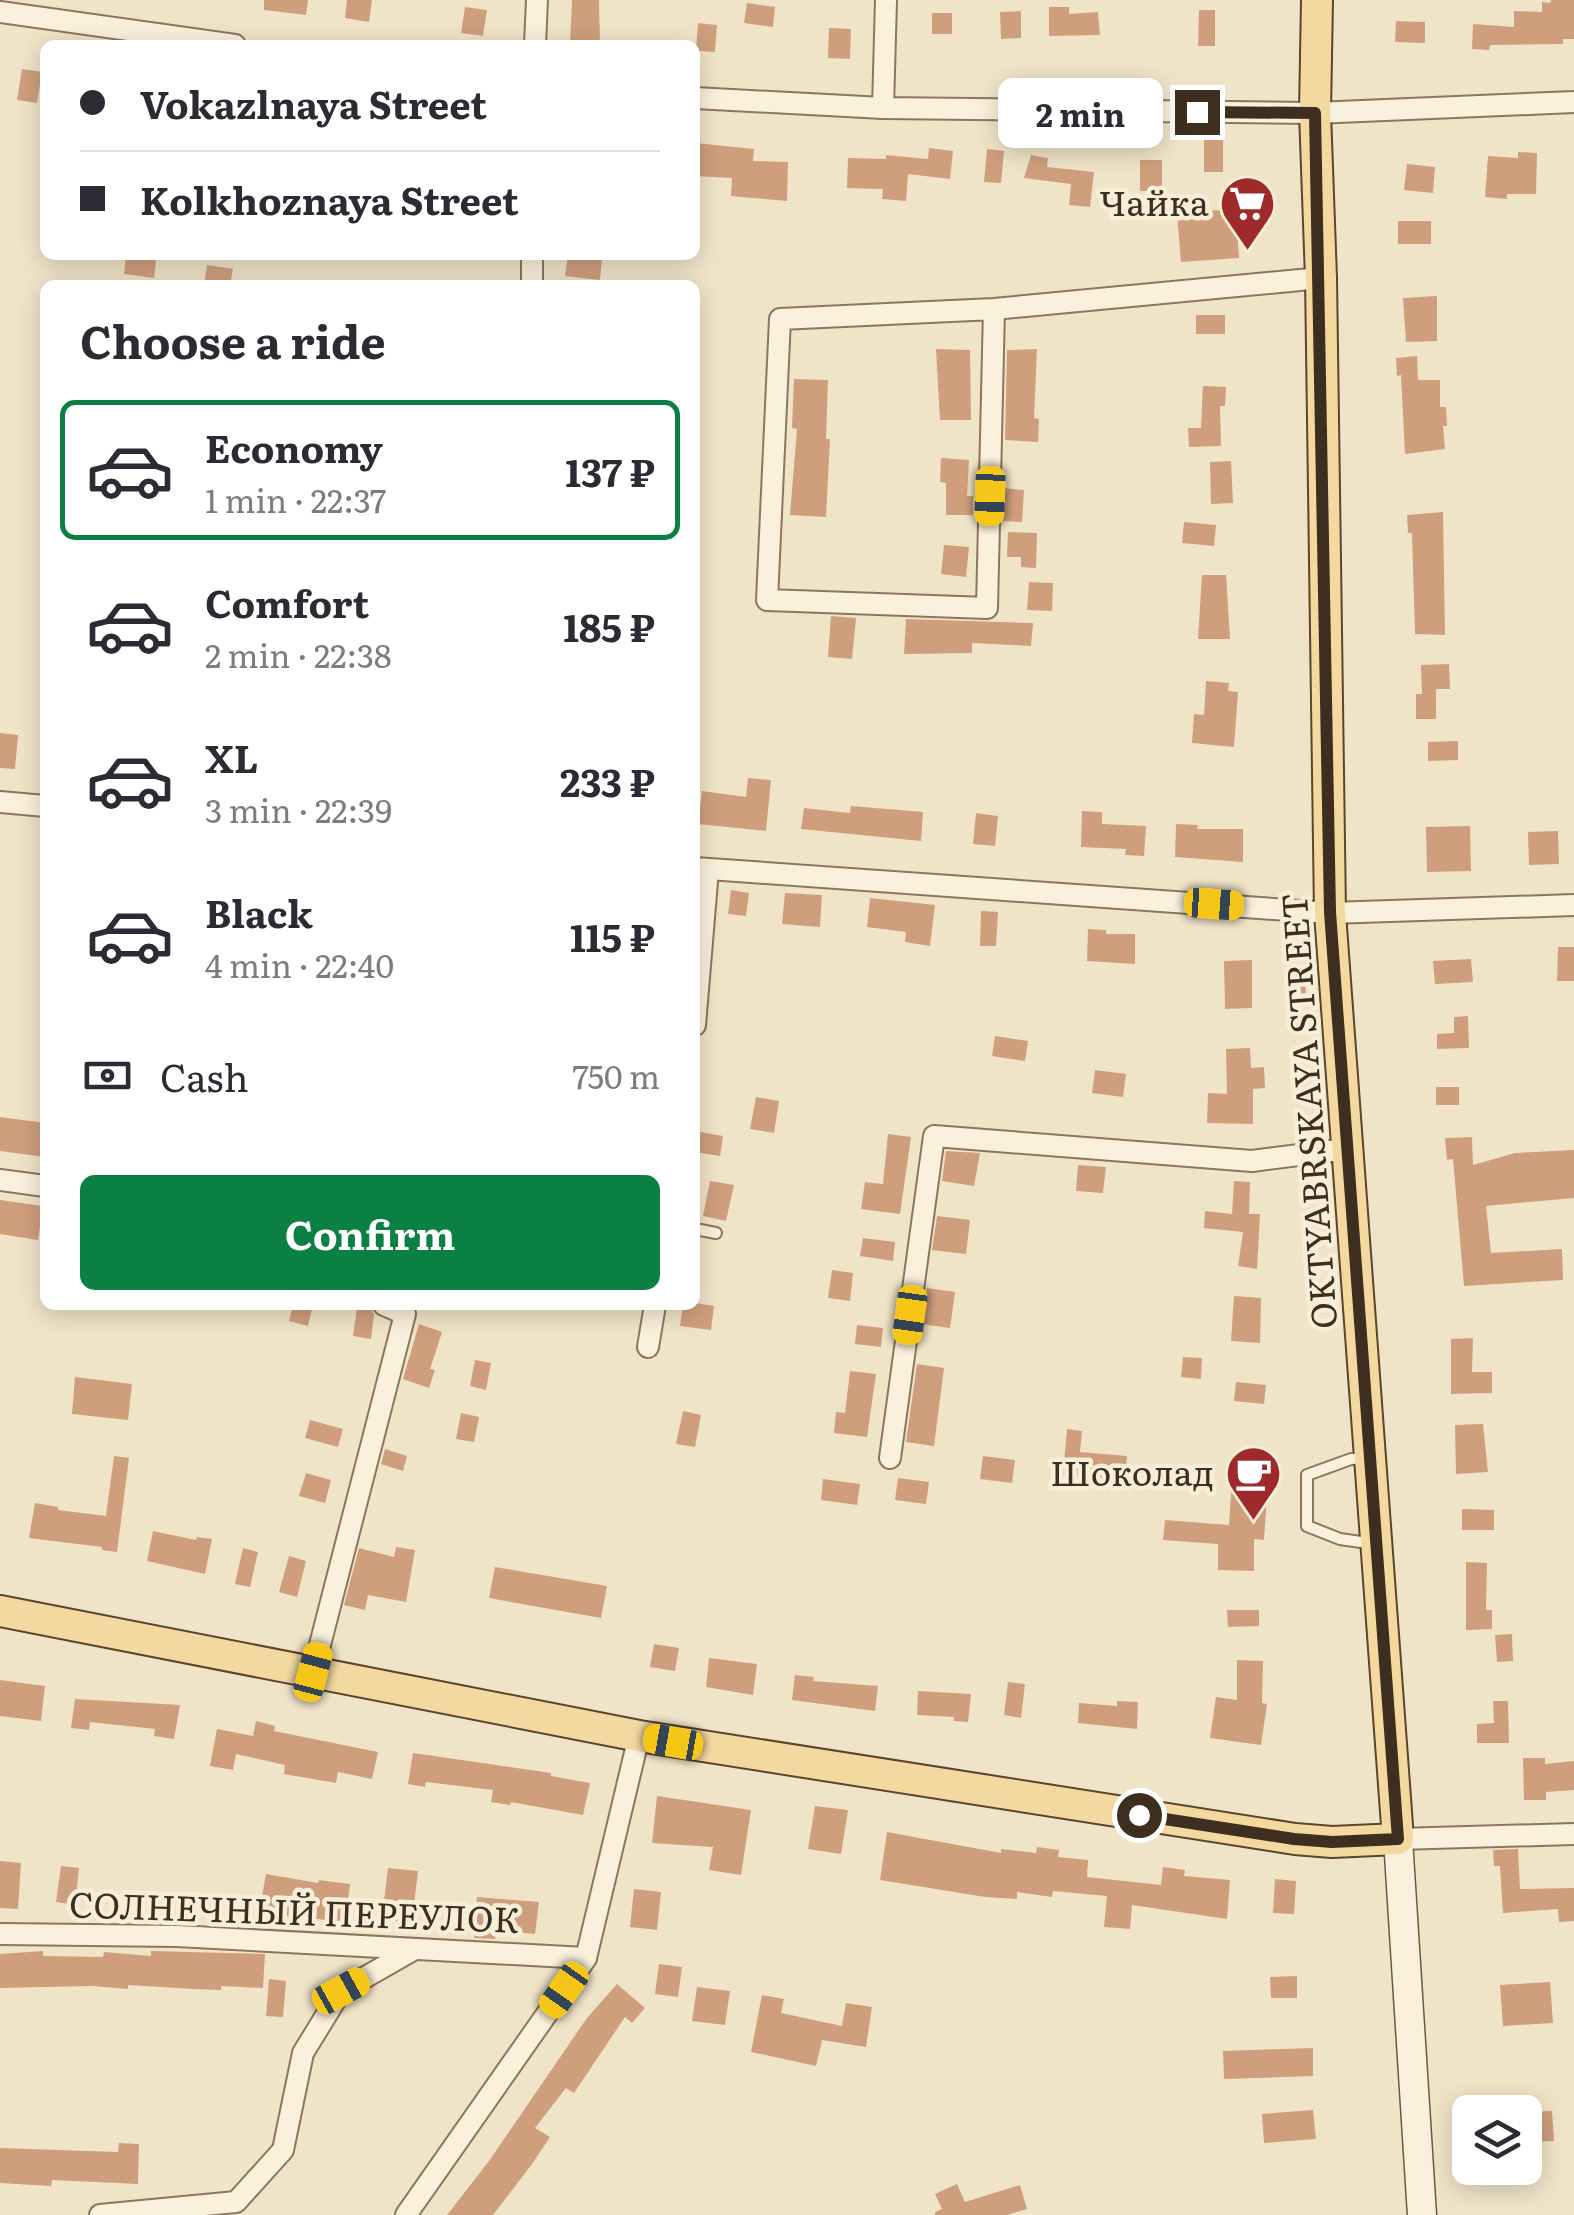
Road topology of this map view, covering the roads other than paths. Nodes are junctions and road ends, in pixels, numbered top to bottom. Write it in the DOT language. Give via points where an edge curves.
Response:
graph roads {
  1 [pos="538,0"];
  2 [pos="886,0"];
  3 [pos="1317,0"];
  4 [pos="0,12"];
  5 [pos="199,40"];
  6 [pos="536,40"];
  7 [pos="700,98"];
  8 [pos="1574,102"];
  9 [pos="882,108"];
  10 [pos="1315,113"];
  11 [pos="1321,278"];
  12 [pos="994,308"];
  13 [pos="0,802"];
  14 [pos="40,806"];
  15 [pos="702,869"];
  16 [pos="1574,905"];
  17 [pos="1330,912"];
  18 [pos="700,914"];
  19 [pos="1346,1150"];
  20 [pos="0,1180"];
  21 [pos="40,1185"];
  22 [pos="700,1230"];
  23 [pos="716,1233"];
  24 [pos="396,1310"];
  25 [pos="654,1310"];
  26 [pos="648,1347"];
  27 [pos="890,1458"];
  28 [pos="1372,1458"];
  29 [pos="1378,1545"];
  30 [pos="0,1611"];
  31 [pos="313,1672"];
  32 [pos="639,1736"];
  33 [pos="1574,1834"];
  34 [pos="1398,1839"];
  35 [pos="0,1934"];
  36 [pos="414,1950"];
  37 [pos="586,1958"];
  38 [pos="100,2215"];
  39 [pos="406,2215"];
  40 [pos="1422,2215"];
  1 -- 6 [label="street"];
  2 -- 9 [label="street"];
  3 -- 10 [label="main road, OKTYABRSKAYA STREET"];
  4 -- 5 [label="street"];
  7 -- 9 [label="street"];
  8 -- 10 [label="street"];
  9 -- 10 [label="street"];
  10 -- 11 [label="main road, OKTYABRSKAYA STREET"];
  11 -- 12 [label="street"];
  11 -- 17 [label="main road, OKTYABRSKAYA STREET"];
  12 -- 12 [label="street" via="988,608 767,600 780,320"];
  13 -- 14 [label="street"];
  15 -- 17 [label="street"];
  15 -- 18 [label="street"];
  16 -- 17 [label="street"];
  17 -- 19 [label="main road, OKTYABRSKAYA STREET"];
  19 -- 27 [label="street" via="1252,1161 934,1136"];
  19 -- 28 [label="main road, OKTYABRSKAYA STREET"];
  20 -- 21 [label="street"];
  22 -- 23 [label="lane"];
  24 -- 31 [label="street" via="405,1314"];
  25 -- 26 [label="street"];
  28 -- 29 [label="main road, OKTYABRSKAYA STREET"];
  28 -- 29 [label="lane" via="1307,1476 1307,1526"];
  29 -- 34 [label="main road, OKTYABRSKAYA STREET"];
  30 -- 31 [label="main road"];
  31 -- 32 [label="main road"];
  32 -- 34 [label="main road" via="1294,1839"];
  32 -- 37 [label="street"];
  33 -- 34 [label="street"];
  34 -- 40 [label="main road, OKTYABRSKAYA STREET"];
  35 -- 36 [label="street, СОЛНЕЧНЫЙ ПЕРЕУЛОК"];
  36 -- 37 [label="street, СОЛНЕЧНЫЙ ПЕРЕУЛОК"];
  36 -- 38 [label="street" via="341,1991 303,2053 283,2150 236,2202"];
  37 -- 39 [label="street"];
}
